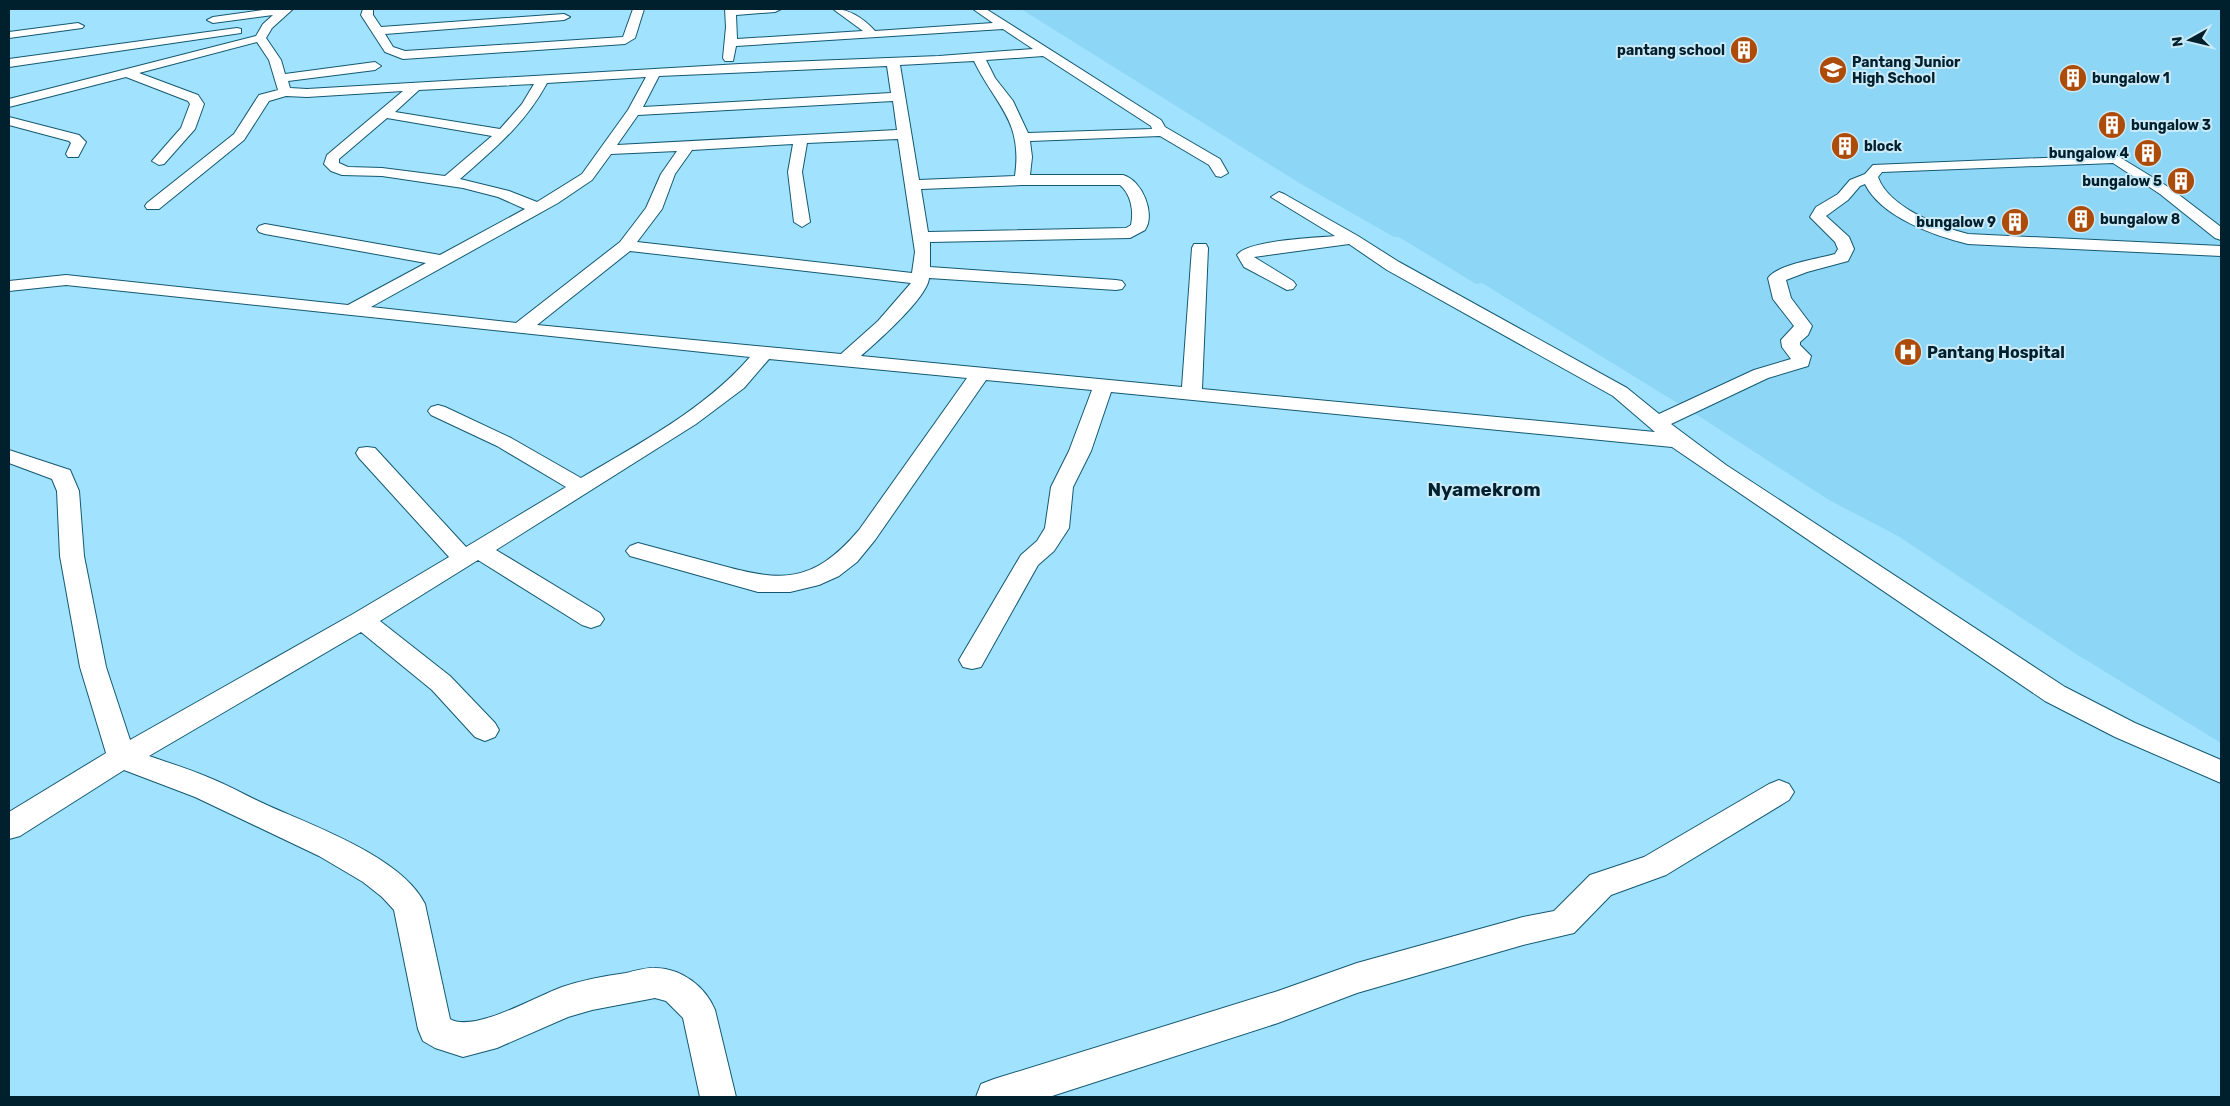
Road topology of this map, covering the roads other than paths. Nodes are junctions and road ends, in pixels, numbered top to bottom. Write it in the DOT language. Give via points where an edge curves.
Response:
graph roads {
  1 [pos="286,9"];
  2 [pos="368,9"];
  3 [pos="638,9"];
  4 [pos="775,9"];
  5 [pos="838,9"];
  6 [pos="980,9"];
  7 [pos="730,10"];
  8 [pos="564,17"];
  9 [pos="200,22"];
  10 [pos="78,26"];
  11 [pos="267,26"];
  12 [pos="1004,26"];
  13 [pos="378,31"];
  14 [pos="872,34"];
  15 [pos="9,35"];
  16 [pos="260,38"];
  17 [pos="730,43"];
  18 [pos="1045,52"];
  19 [pos="978,57"];
  20 [pos="893,62"];
  21 [pos="9,63"];
  22 [pos="375,66"];
  23 [pos="726,69"];
  24 [pos="128,73"];
  25 [pos="654,74"];
  26 [pos="280,78"];
  27 [pos="542,80"];
  28 [pos="418,85"];
  29 [pos="285,92"];
  30 [pos="899,97"];
  31 [pos="9,103"];
  32 [pos="634,111"];
  33 [pos="384,114"];
  34 [pos="9,121"];
  35 [pos="1160,130"];
  36 [pos="503,134"];
  37 [pos="904,134"];
  38 [pos="1023,137"];
  39 [pos="801,140"];
  40 [pos="688,146"];
  41 [pos="608,150"];
  42 [pos="73,154"];
  43 [pos="159,161"];
  44 [pos="1221,173"];
  45 [pos="1870,177"];
  46 [pos="1022,180"];
  47 [pos="447,182"];
  48 [pos="912,185"];
  49 [pos="1279,197"];
  50 [pos="153,206"];
  51 [pos="538,208"];
  52 [pos="802,222"];
  53 [pos="265,229"];
  54 [pos="2221,234"];
  55 [pos="920,237"];
  56 [pos="1352,239"];
  57 [pos="626,246"];
  58 [pos="1200,248"];
  59 [pos="2221,252"];
  60 [pos="443,261"];
  61 [pos="922,276"];
  62 [pos="1116,285"];
  63 [pos="1288,285"];
  64 [pos="9,286"];
  65 [pos="351,311"];
  66 [pos="520,328"];
  67 [pos="765,351"];
  68 [pos="847,359"];
  69 [pos="980,374"];
  70 [pos="1104,384"];
  71 [pos="1192,392"];
  72 [pos="438,411"];
  73 [pos="1657,423"];
  74 [pos="1678,441"];
  75 [pos="367,453"];
  76 [pos="9,456"];
  77 [pos="581,486"];
  78 [pos="638,551"];
  79 [pos="472,554"];
  80 [pos="591,619"];
  81 [pos="362,620"];
  82 [pos="972,660"];
  83 [pos="485,730"];
  84 [pos="122,758"];
  85 [pos="2221,772"];
  86 [pos="1779,792"];
  87 [pos="9,827"];
  88 [pos="718,1097"];
  89 [pos="994,1097"];
  1 -- 9 [label="street"];
  1 -- 11 [label="street"];
  2 -- 13 [label="street" via="367,14"];
  3 -- 13 [label="street" via="628,39 603,42 403,55 389,49"];
  4 -- 7 [label="street"];
  5 -- 14 [label="street" via="863,24"];
  6 -- 12 [label="street"];
  7 -- 17 [label="street"];
  8 -- 13 [label="street"];
  10 -- 15 [label="street"];
  11 -- 16 [label="street"];
  11 -- 21 [label="street"];
  12 -- 14 [label="street"];
  12 -- 18 [label="street"];
  14 -- 17 [label="street"];
  16 -- 24 [label="street"];
  16 -- 26 [label="street" via="275,60"];
  17 -- 23 [label="street"];
  18 -- 19 [label="street"];
  18 -- 35 [label="street" via="1156,123"];
  19 -- 20 [label="street"];
  19 -- 38 [label="street" via="989,79 1006,101"];
  20 -- 23 [label="street"];
  20 -- 30 [label="street"];
  22 -- 26 [label="street"];
  23 -- 25 [label="street"];
  24 -- 31 [label="street"];
  24 -- 43 [label="street" via="194,98 197,104 195,119"];
  25 -- 27 [label="street"];
  25 -- 32 [label="street"];
  26 -- 29 [label="street"];
  27 -- 28 [label="street"];
  27 -- 36 [label="street" via="528,106"];
  28 -- 29 [label="street"];
  28 -- 33 [label="street"];
  29 -- 50 [label="street" via="264,98 239,137"];
  30 -- 32 [label="street"];
  30 -- 37 [label="street"];
  32 -- 41 [label="street"];
  33 -- 36 [label="street"];
  33 -- 47 [label="street" via="332,158 331,164 335,169"];
  34 -- 42 [label="street" via="74,138 79,142"];
  35 -- 38 [label="street" via="1141,134"];
  35 -- 44 [label="street" via="1215,162"];
  36 -- 47 [label="street"];
  37 -- 39 [label="street"];
  37 -- 48 [label="street"];
  38 -- 46 [label="street"];
  39 -- 40 [label="street"];
  39 -- 52 [label="street" via="795,172"];
  40 -- 41 [label="street"];
  40 -- 57 [label="street" via="668,174 654,209"];
  41 -- 51 [label="street" via="587,177"];
  45 -- 54 [label="street" via="1878,168 2116,159"];
  45 -- 59 [label="street" via="1879,194 1923,223 1952,236"];
  45 -- 73 [label="street" via="1855,183 1843,198 1822,210 1818,217 1843,240 1846,250 1842,257 1821,265 1793,269 1778,278 1777,290 1785,306 1803,326 1790,340 1791,347 1801,356 1801,362 1761,374"];
  46 -- 48 [label="street"];
  46 -- 55 [label="street" via="1123,180 1133,189 1139,227 1130,233 1110,234"];
  47 -- 51 [label="street" via="512,195"];
  48 -- 55 [label="street"];
  49 -- 56 [label="street"];
  51 -- 60 [label="street"];
  53 -- 60 [label="street"];
  55 -- 61 [label="street"];
  56 -- 63 [label="street" via="1252,251 1245,255 1250,264"];
  56 -- 73 [label="street" via="1406,273 1620,392"];
  57 -- 61 [label="street"];
  57 -- 66 [label="street"];
  58 -- 71 [label="street"];
  60 -- 65 [label="street"];
  61 -- 62 [label="street"];
  61 -- 68 [label="street" via="920,284 885,325"];
  64 -- 65 [label="street" via="66,280"];
  65 -- 66 [label="street"];
  66 -- 67 [label="street"];
  67 -- 68 [label="street"];
  67 -- 77 [label="street" via="737,384 689,420"];
  68 -- 69 [label="street"];
  69 -- 70 [label="street"];
  69 -- 78 [label="street" via="867,535 849,557 830,570 790,584 758,584"];
  70 -- 71 [label="street"];
  70 -- 82 [label="street" via="1080,451 1062,487 1058,528 1046,546 1029,560"];
  71 -- 74 [label="street"];
  72 -- 77 [label="street" via="504,442"];
  73 -- 74 [label="street"];
  74 -- 85 [label="street" via="1776,510 2055,694 2125,730"];
  75 -- 79 [label="street"];
  76 -- 84 [label="street" via="62,475 68,492 72,556 93,667"];
  77 -- 79 [label="street"];
  79 -- 80 [label="street"];
  79 -- 81 [label="street"];
  81 -- 83 [label="street" via="441,683"];
  81 -- 84 [label="street"];
  84 -- 87 [label="street"];
  84 -- 88 [label="street" via="203,788 294,829 367,869 401,894 410,904 435,1029 447,1036 463,1040 497,1031 592,994 655,983 675,987 698,1010"];
  86 -- 89 [label="street" via="1662,862 1631,876 1601,884 1563,923 1523,931 1357,978 1278,1007"];
}
